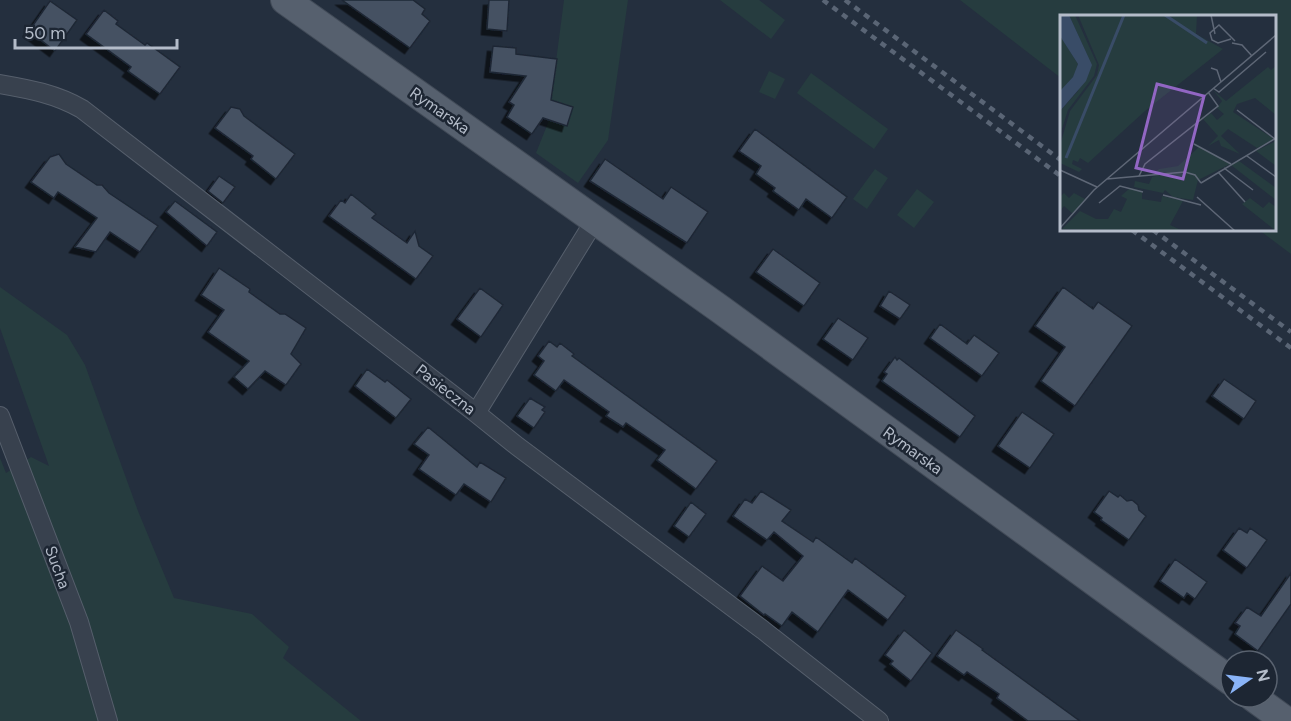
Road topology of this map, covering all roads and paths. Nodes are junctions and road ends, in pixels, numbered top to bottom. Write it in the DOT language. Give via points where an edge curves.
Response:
graph roads {
  1 [pos="285,0"];
  2 [pos="0,84"];
  3 [pos="595,220"];
  4 [pos="476,412"];
  5 [pos="0,416"];
  6 [pos="1219,672"];
  7 [pos="1270,709"];
  8 [pos="108,721"];
  9 [pos="879,721"];
  10 [pos="1286,721"];
  1 -- 3 [label="main road, Rymarska"];
  2 -- 4 [label="street, Pasieczna" via="44,92 82,109"];
  3 -- 4 [label="street"];
  3 -- 6 [label="main road, Rymarska"];
  4 -- 9 [label="street, Pasieczna"];
  5 -- 8 [label="street, Sucha" via="79,622"];
  7 -- 10 [label="main road"];
}
